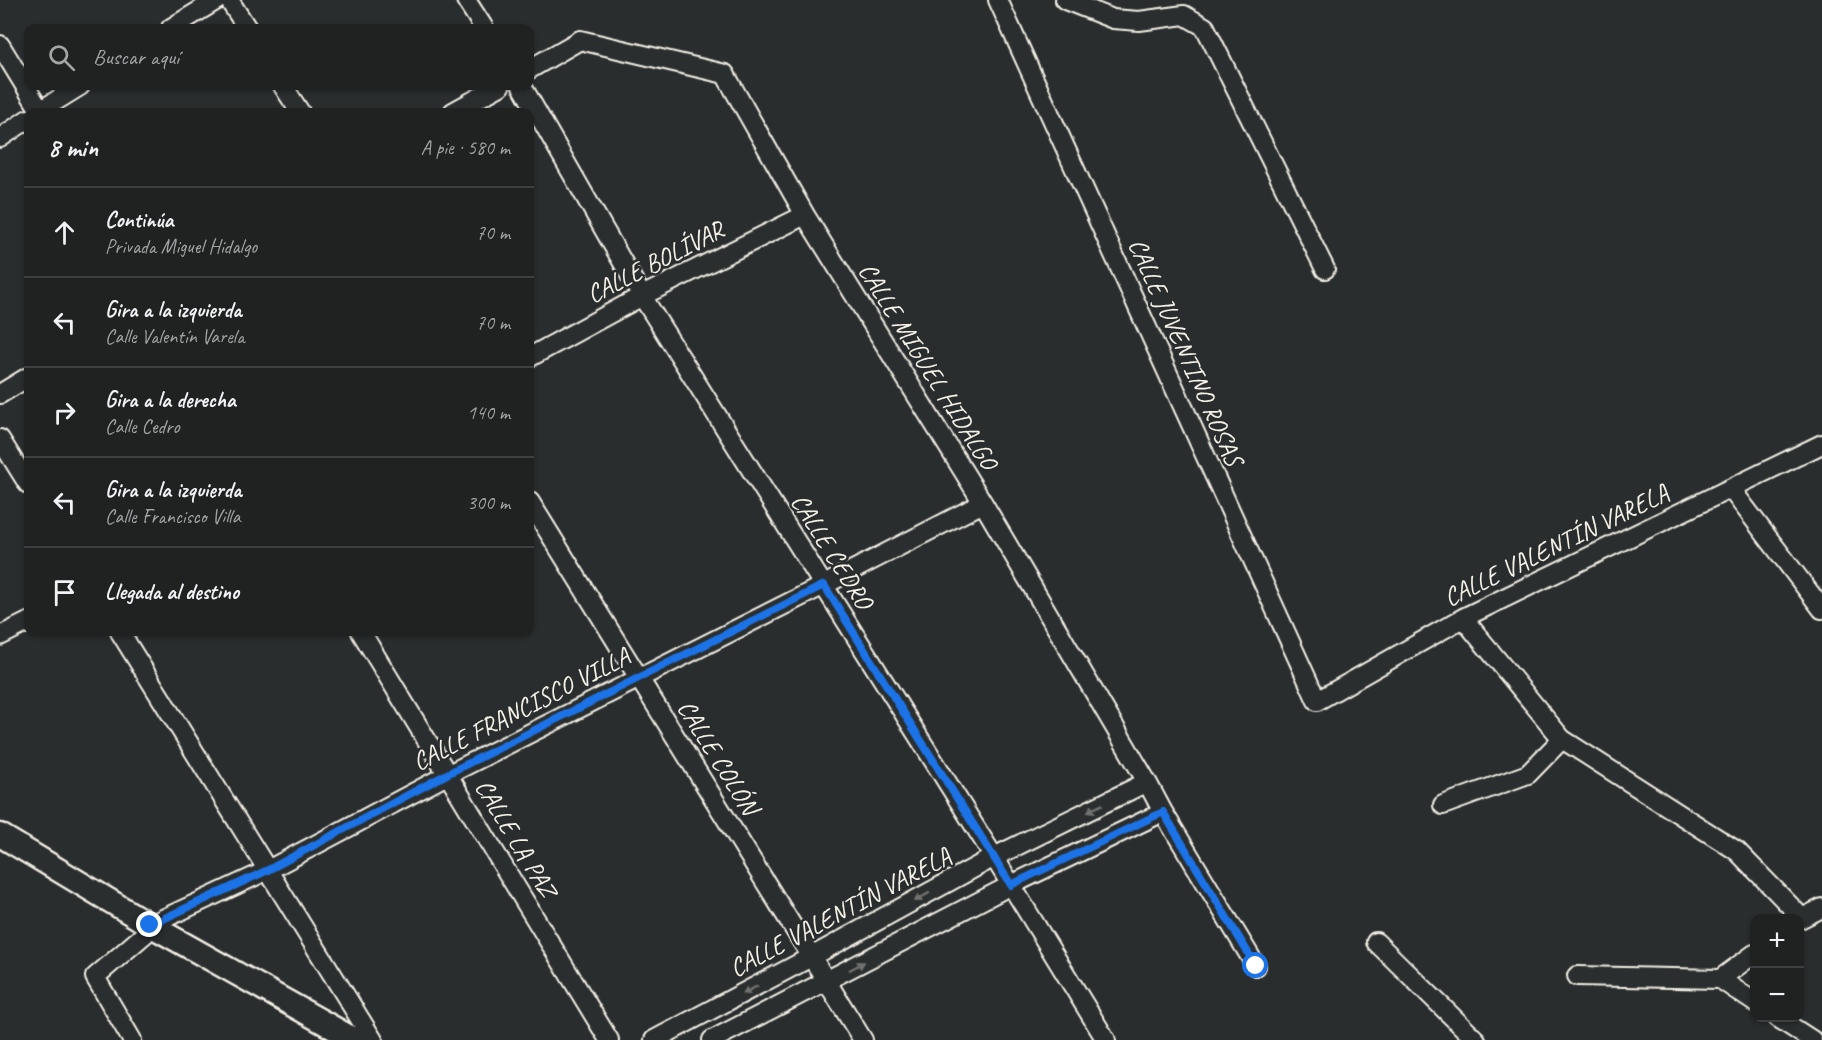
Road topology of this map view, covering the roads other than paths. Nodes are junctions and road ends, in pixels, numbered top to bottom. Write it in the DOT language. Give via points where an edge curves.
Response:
graph roads {
  1 [pos="217,0"];
  2 [pos="229,0"];
  3 [pos="465,0"];
  4 [pos="999,0"];
  5 [pos="1065,0"];
  6 [pos="178,24"];
  7 [pos="244,24"];
  8 [pos="481,24"];
  9 [pos="0,45"];
  10 [pos="534,67"];
  11 [pos="24,90"];
  12 [pos="24,90"];
  13 [pos="74,90"];
  14 [pos="286,90"];
  15 [pos="493,90"];
  16 [pos="524,90"];
  17 [pos="34,108"];
  18 [pos="46,108"];
  19 [pos="297,108"];
  20 [pos="460,108"];
  21 [pos="24,122"];
  22 [pos="0,138"];
  23 [pos="805,215"];
  24 [pos="1325,269"];
  25 [pos="642,296"];
  26 [pos="534,355"];
  27 [pos="24,379"];
  28 [pos="0,394"];
  29 [pos="0,439"];
  30 [pos="1822,444"];
  31 [pos="24,478"];
  32 [pos="1731,489"];
  33 [pos="983,503"];
  34 [pos="534,509"];
  35 [pos="824,585"];
  36 [pos="1822,609"];
  37 [pos="1463,618"];
  38 [pos="24,624"];
  39 [pos="0,636"];
  40 [pos="122,636"];
  41 [pos="363,636"];
  42 [pos="638,678"];
  43 [pos="1317,701"];
  44 [pos="1562,739"];
  45 [pos="447,774"];
  46 [pos="1148,782"];
  47 [pos="1443,804"];
  48 [pos="1163,812"];
  49 [pos="0,835"];
  50 [pos="994,857"];
  51 [pos="268,870"];
  52 [pos="1011,885"];
  53 [pos="1822,908"];
  54 [pos="1797,914"];
  55 [pos="1804,917"];
  56 [pos="150,925"];
  57 [pos="1376,942"];
  58 [pos="813,956"];
  59 [pos="1750,958"];
  60 [pos="1256,966"];
  61 [pos="1577,976"];
  62 [pos="1720,979"];
  63 [pos="829,981"];
  64 [pos="1750,999"];
  65 [pos="1785,1022"];
  66 [pos="132,1040"];
  67 [pos="355,1040"];
  68 [pos="373,1040"];
  69 [pos="609,1040"];
  70 [pos="654,1040"];
  71 [pos="712,1040"];
  72 [pos="864,1040"];
  73 [pos="1106,1040"];
  74 [pos="1476,1040"];
  75 [pos="1812,1040"];
  1 -- 6 [label="street"];
  2 -- 7 [label="street"];
  3 -- 8 [label="street"];
  4 -- 43 [label="street, CALLE JUVENTINO ROSAS"];
  5 -- 24 [label="street" via="1113,19 1139,21 1184,15 1205,27"];
  9 -- 11 [label="street"];
  10 -- 23 [label="street, CALLE MIGUEL HIDALGO" via="580,40 725,74"];
  12 -- 17 [label="street"];
  13 -- 18 [label="street"];
  14 -- 19 [label="street"];
  15 -- 20 [label="street"];
  16 -- 25 [label="street, CALLE CEDRO"];
  21 -- 22 [label="street"];
  23 -- 25 [label="street, CALLE BOLÍVAR"];
  23 -- 33 [label="street, CALLE MIGUEL HIDALGO"];
  25 -- 26 [label="street, CALLE BOLÍVAR"];
  25 -- 35 [label="street, CALLE CEDRO"];
  27 -- 28 [label="street"];
  29 -- 31 [label="street"];
  30 -- 32 [label="street, CALLE VALENTÍN VARELA"];
  32 -- 36 [label="street"];
  32 -- 37 [label="street, CALLE VALENTÍN VARELA"];
  33 -- 35 [label="street, CALLE FRANCISCO VILLA"];
  33 -- 46 [label="street, CALLE MIGUEL HIDALGO"];
  34 -- 42 [label="street, CALLE COLÓN"];
  35 -- 42 [label="street, CALLE FRANCISCO VILLA"];
  35 -- 50 [label="street, CALLE CEDRO"];
  37 -- 43 [label="street, CALLE VALENTÍN VARELA"];
  37 -- 44 [label="street"];
  38 -- 39 [label="street"];
  40 -- 51 [label="street"];
  41 -- 45 [label="street, CALLE LA PAZ"];
  42 -- 45 [label="street, CALLE FRANCISCO VILLA"];
  42 -- 58 [label="street, CALLE COLÓN"];
  44 -- 47 [label="street" via="1528,774"];
  44 -- 54 [label="street" via="1737,850"];
  45 -- 51 [label="street, CALLE FRANCISCO VILLA"];
  45 -- 69 [label="street, CALLE LA PAZ"];
  46 -- 48 [label="street, CALLE MIGUEL HIDALGO"];
  46 -- 50 [label="street, CALLE VALENTÍN VARELA, one-way"];
  48 -- 52 [label="street, CALLE VALENTÍN VARELA"];
  48 -- 60 [label="street, CALLE MIGUEL HIDALGO"];
  49 -- 56 [label="street"];
  50 -- 52 [label="street, CALLE CEDRO"];
  50 -- 58 [label="street, CALLE VALENTÍN VARELA, one-way"];
  51 -- 56 [label="street, CALLE FRANCISCO VILLA"];
  51 -- 68 [label="street"];
  63 -- 52 [label="street, CALLE VALENTÍN VARELA, one-way"];
  52 -- 73 [label="street, CALLE CEDRO"];
  53 -- 55 [label="street"];
  56 -- 66 [label="street, CALLE FRANCISCO VILLA" via="145,934 95,977"];
  56 -- 67 [label="street"];
  57 -- 74 [label="street"];
  58 -- 63 [label="street, CALLE COLÓN"];
  58 -- 70 [label="street, CALLE VALENTÍN VARELA, one-way"];
  59 -- 62 [label="street"];
  61 -- 62 [label="street"];
  62 -- 64 [label="street"];
  63 -- 71 [label="street, CALLE VALENTÍN VARELA"];
  63 -- 72 [label="street, CALLE COLÓN"];
  65 -- 75 [label="street"];
}
